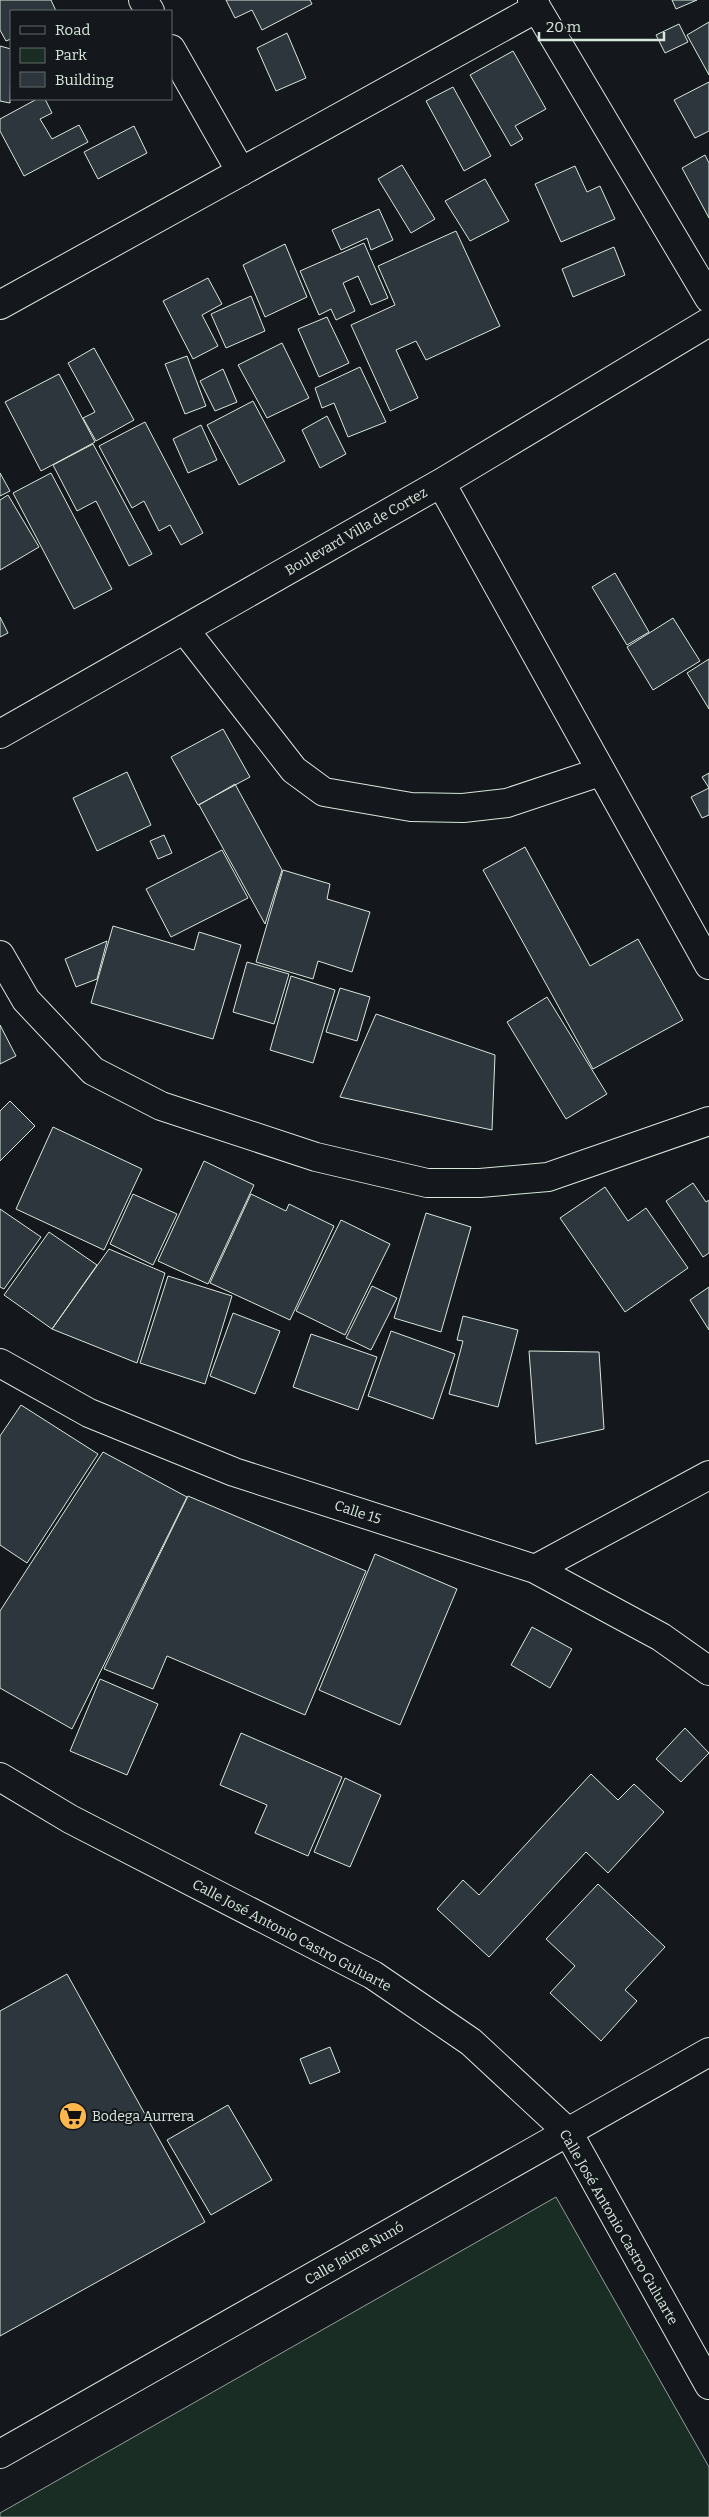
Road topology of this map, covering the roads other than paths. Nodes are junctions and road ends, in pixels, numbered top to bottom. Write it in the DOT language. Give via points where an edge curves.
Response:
graph roads {
  1 [pos="534,4"];
  2 [pos="172,51"];
  3 [pos="241,172"];
  4 [pos="709,298"];
  5 [pos="0,304"];
  6 [pos="709,322"];
  7 [pos="441,483"];
  8 [pos="184,629"];
  9 [pos="0,734"];
  10 [pos="600,772"];
  11 [pos="0,955"];
  12 [pos="709,965"];
  13 [pos="709,1122"];
  14 [pos="0,1363"];
  15 [pos="709,1475"];
  16 [pos="535,1569"];
  17 [pos="709,1671"];
  18 [pos="0,1777"];
  19 [pos="709,2052"];
  20 [pos="568,2132"];
  21 [pos="709,2385"];
  22 [pos="0,2454"];
  1 -- 3 [label="street"];
  1 -- 4 [label="street"];
  2 -- 3 [label="street"];
  3 -- 5 [label="street"];
  6 -- 7 [label="street, Boulevard Villa de Cortez"];
  7 -- 8 [label="street, Boulevard Villa de Cortez"];
  7 -- 10 [label="street"];
  8 -- 9 [label="street, Boulevard Villa de Cortez"];
  8 -- 10 [label="street" via="294,770 324,792 411,807 463,808 507,803"];
  10 -- 12 [label="street"];
  11 -- 13 [label="street" via="26,1000 93,1071 161,1106 316,1156 427,1183 480,1183 548,1177"];
  14 -- 16 [label="street, Calle 15" via="89,1413 234,1472"];
  15 -- 16 [label="street"];
  16 -- 17 [label="street, Calle 15" via="661,1637"];
  18 -- 20 [label="street, Calle José Antonio Castro Guluarte" via="70,1818 373,1974 471,2042"];
  19 -- 20 [label="street, Calle Jaime Nunó"];
  20 -- 21 [label="street, Calle José Antonio Castro Guluarte"];
  20 -- 22 [label="street, Calle Jaime Nunó"];
}
